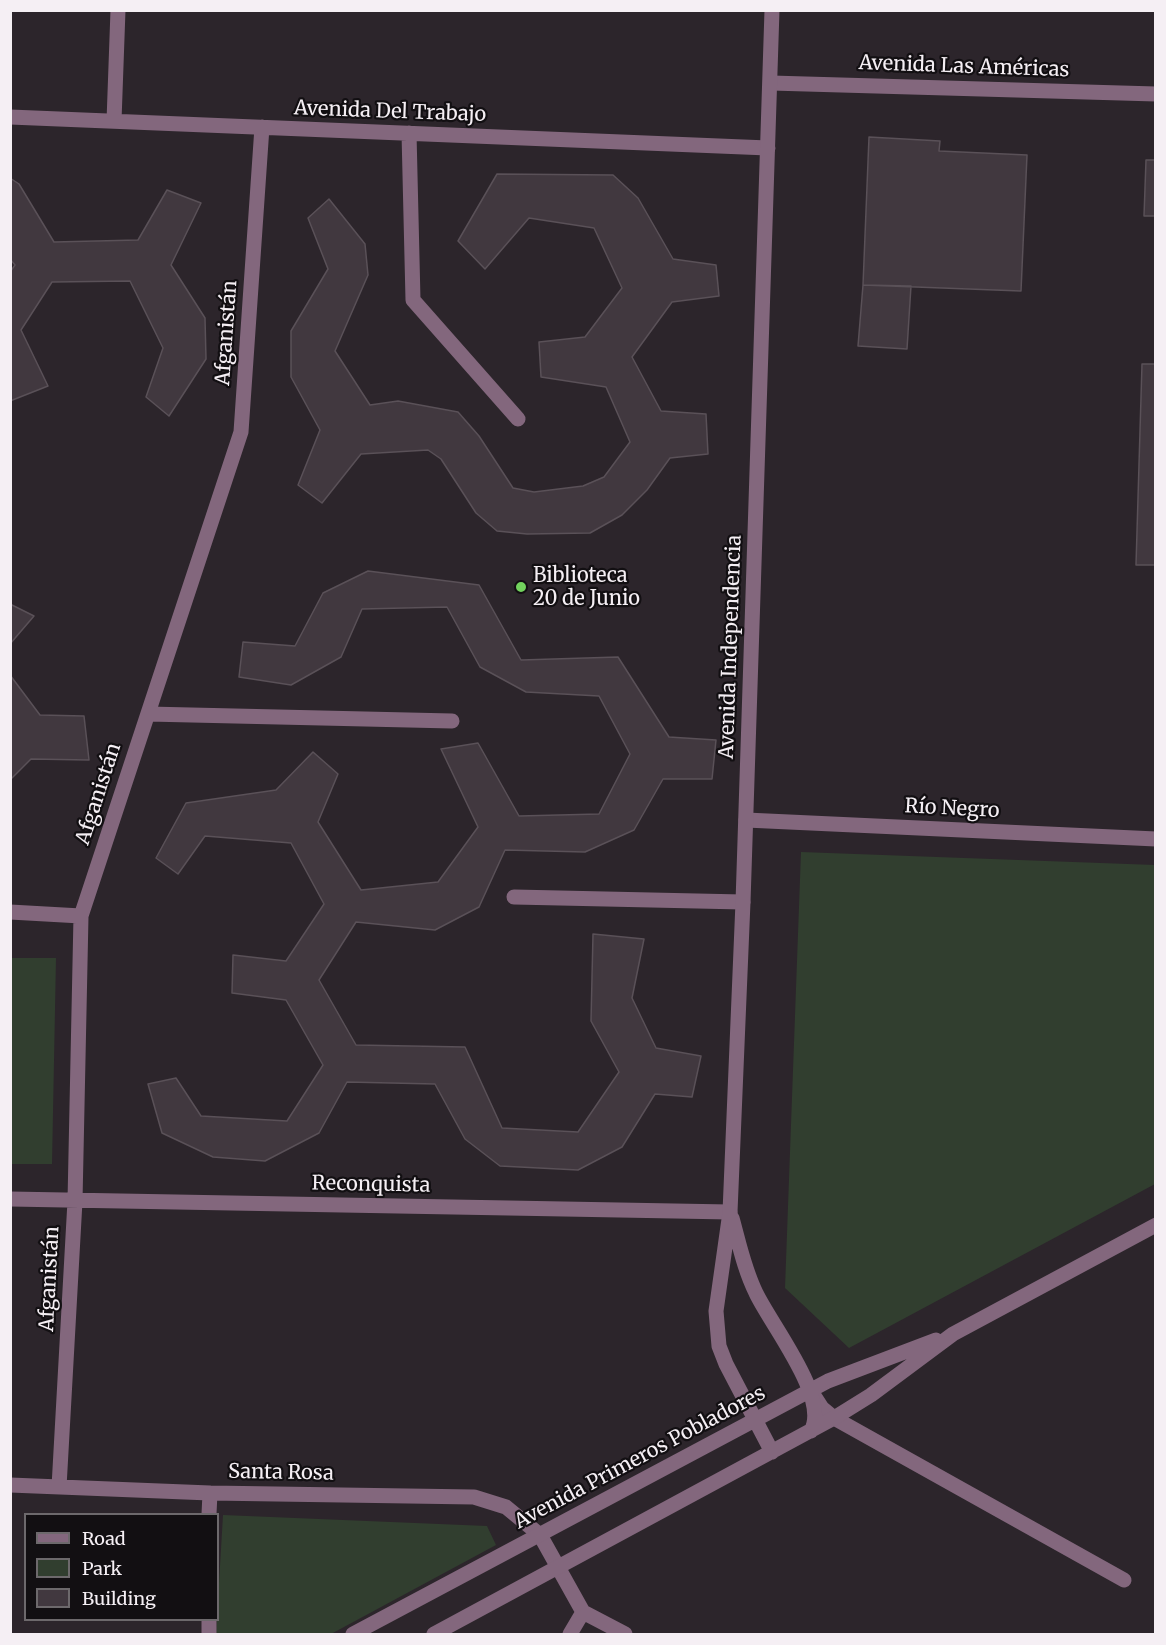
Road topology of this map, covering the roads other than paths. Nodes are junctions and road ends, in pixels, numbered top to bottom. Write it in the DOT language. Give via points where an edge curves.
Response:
graph roads {
  1 [pos="118,10"];
  2 [pos="772,10"];
  3 [pos="771,82"];
  4 [pos="1155,93"];
  5 [pos="10,117"];
  6 [pos="114,122"];
  7 [pos="261,127"];
  8 [pos="409,134"];
  9 [pos="768,148"];
  10 [pos="518,419"];
  11 [pos="148,714"];
  12 [pos="452,721"];
  13 [pos="746,820"];
  14 [pos="1155,839"];
  15 [pos="514,897"];
  16 [pos="743,902"];
  17 [pos="10,912"];
  18 [pos="81,916"];
  19 [pos="10,1199"];
  20 [pos="75,1202"];
  21 [pos="730,1212"];
  22 [pos="1155,1225"];
  23 [pos="953,1334"];
  24 [pos="811,1390"];
  25 [pos="834,1418"];
  26 [pos="755,1420"];
  27 [pos="811,1431"];
  28 [pos="772,1452"];
  29 [pos="10,1485"];
  30 [pos="59,1487"];
  31 [pos="210,1493"];
  32 [pos="209,1513"];
  33 [pos="540,1535"];
  34 [pos="558,1568"];
  35 [pos="1124,1580"];
  36 [pos="583,1612"];
  37 [pos="353,1635"];
  38 [pos="434,1635"];
  39 [pos="570,1635"];
  40 [pos="625,1635"];
  1 -- 6 [label="street"];
  2 -- 3 [label="street, Avenida Independencia"];
  3 -- 4 [label="street, Avenida Las Américas"];
  3 -- 9 [label="street, Avenida Independencia"];
  5 -- 6 [label="street, Avenida Del Trabajo"];
  6 -- 7 [label="street, Avenida Del Trabajo"];
  7 -- 8 [label="street, Avenida Del Trabajo"];
  7 -- 11 [label="street, Afganistán" via="241,432"];
  8 -- 9 [label="street, Avenida Del Trabajo"];
  8 -- 10 [label="street" via="413,300"];
  9 -- 13 [label="street, Avenida Independencia"];
  11 -- 12 [label="street"];
  11 -- 18 [label="street, Afganistán"];
  13 -- 14 [label="street, Río Negro"];
  13 -- 16 [label="street, Avenida Independencia"];
  15 -- 16 [label="street"];
  16 -- 21 [label="street, Avenida Independencia"];
  17 -- 18 [label="street"];
  18 -- 20 [label="street, Afganistán"];
  19 -- 20 [label="street, Reconquista"];
  20 -- 21 [label="street, Reconquista"];
  20 -- 30 [label="street, Afganistán"];
  21 -- 24 [label="street, Avenida Independencia" via="755,1292"];
  21 -- 26 [label="street, Avenida Independencia" via="717,1291 716,1328 726,1364"];
  22 -- 23 [label="street, Avenida Primeros Pobladores"];
  23 -- 24 [label="street, Avenida Primeros Pobladores"];
  23 -- 25 [label="street, Avenida Primeros Pobladores"];
  24 -- 25 [label="street"];
  24 -- 26 [label="street, Avenida Primeros Pobladores"];
  24 -- 27 [label="street, Avenida Independencia" via="816,1414"];
  25 -- 27 [label="street, Avenida Primeros Pobladores"];
  25 -- 35 [label="street"];
  26 -- 28 [label="street, Avenida Independencia"];
  26 -- 33 [label="street, Avenida Primeros Pobladores"];
  27 -- 28 [label="street, Avenida Primeros Pobladores"];
  28 -- 34 [label="street, Avenida Primeros Pobladores"];
  29 -- 30 [label="street, Santa Rosa"];
  30 -- 31 [label="street, Santa Rosa"];
  31 -- 32 [label="street"];
  31 -- 33 [label="street, Santa Rosa" via="474,1497 506,1507"];
  33 -- 34 [label="street"];
  33 -- 37 [label="street, Avenida Primeros Pobladores"];
  34 -- 36 [label="street"];
  34 -- 38 [label="street, Avenida Primeros Pobladores"];
  36 -- 39 [label="street"];
  36 -- 40 [label="street"];
}
